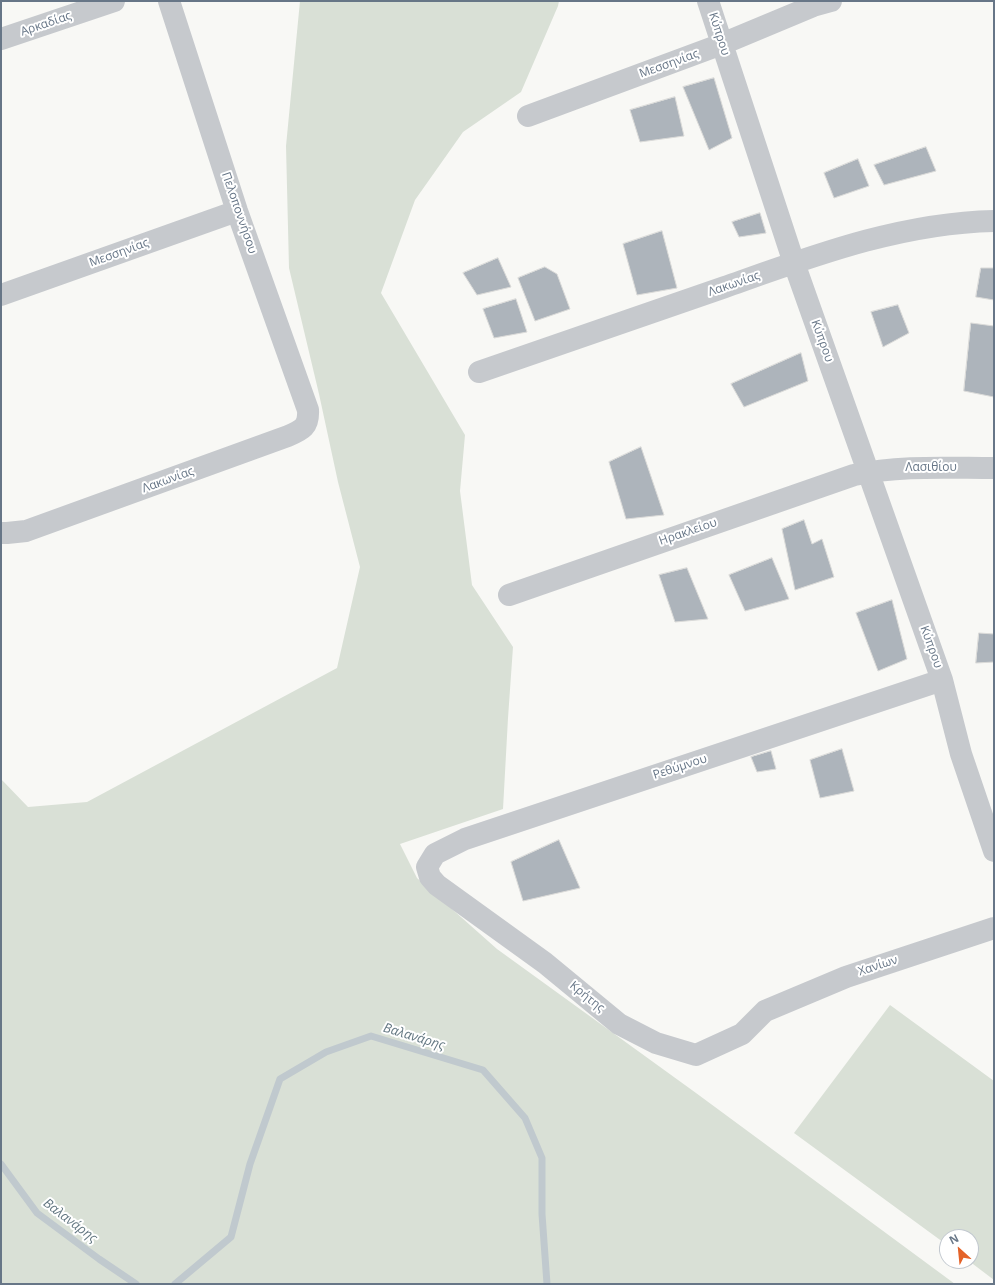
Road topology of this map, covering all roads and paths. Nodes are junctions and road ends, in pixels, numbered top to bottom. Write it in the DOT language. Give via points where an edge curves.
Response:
graph roads {
  1 [pos="114,1"];
  2 [pos="169,1"];
  3 [pos="708,1"];
  4 [pos="831,1"];
  5 [pos="1,39"];
  6 [pos="722,44"];
  7 [pos="528,116"];
  8 [pos="237,211"];
  9 [pos="994,221"];
  10 [pos="794,263"];
  11 [pos="1,296"];
  12 [pos="479,372"];
  13 [pos="307,424"];
  14 [pos="994,468"];
  15 [pos="868,472"];
  16 [pos="1,533"];
  17 [pos="509,595"];
  18 [pos="942,680"];
  19 [pos="994,851"];
  20 [pos="427,867"];
  21 [pos="994,928"];
  22 [pos="765,1011"];
  1 -- 5 [label="street, Αρκαδίας"];
  2 -- 8 [label="street, Πελοποννήσου"];
  3 -- 6 [label="street, Κύπρου"];
  4 -- 6 [label="street, Μεσσηνίας"];
  6 -- 7 [label="street, Μεσσηνίας"];
  6 -- 10 [label="street, Κύπρου"];
  8 -- 11 [label="street, Μεσσηνίας"];
  8 -- 13 [label="street, Πελοποννήσου" via="308,410"];
  9 -- 10 [label="street, Λακωνίας" via="939,225 898,233"];
  10 -- 12 [label="street, Λακωνίας"];
  10 -- 15 [label="street, Κύπρου"];
  13 -- 16 [label="street, Λακωνίας" via="288,436 26,531"];
  14 -- 15 [label="street, Λασιθίου" via="905,468"];
  15 -- 17 [label="street, Ηρακλείου" via="832,482"];
  15 -- 18 [label="street, Κύπρου"];
  18 -- 19 [label="street, Κύπρου" via="961,754"];
  18 -- 20 [label="street, Ρεθύμνου" via="465,839 435,854"];
  20 -- 22 [label="street, Κρήτης" via="430,877 437,885 545,963 619,1024 656,1043 696,1055 742,1034"];
  21 -- 22 [label="street, Χανίων" via="846,977"];
}
